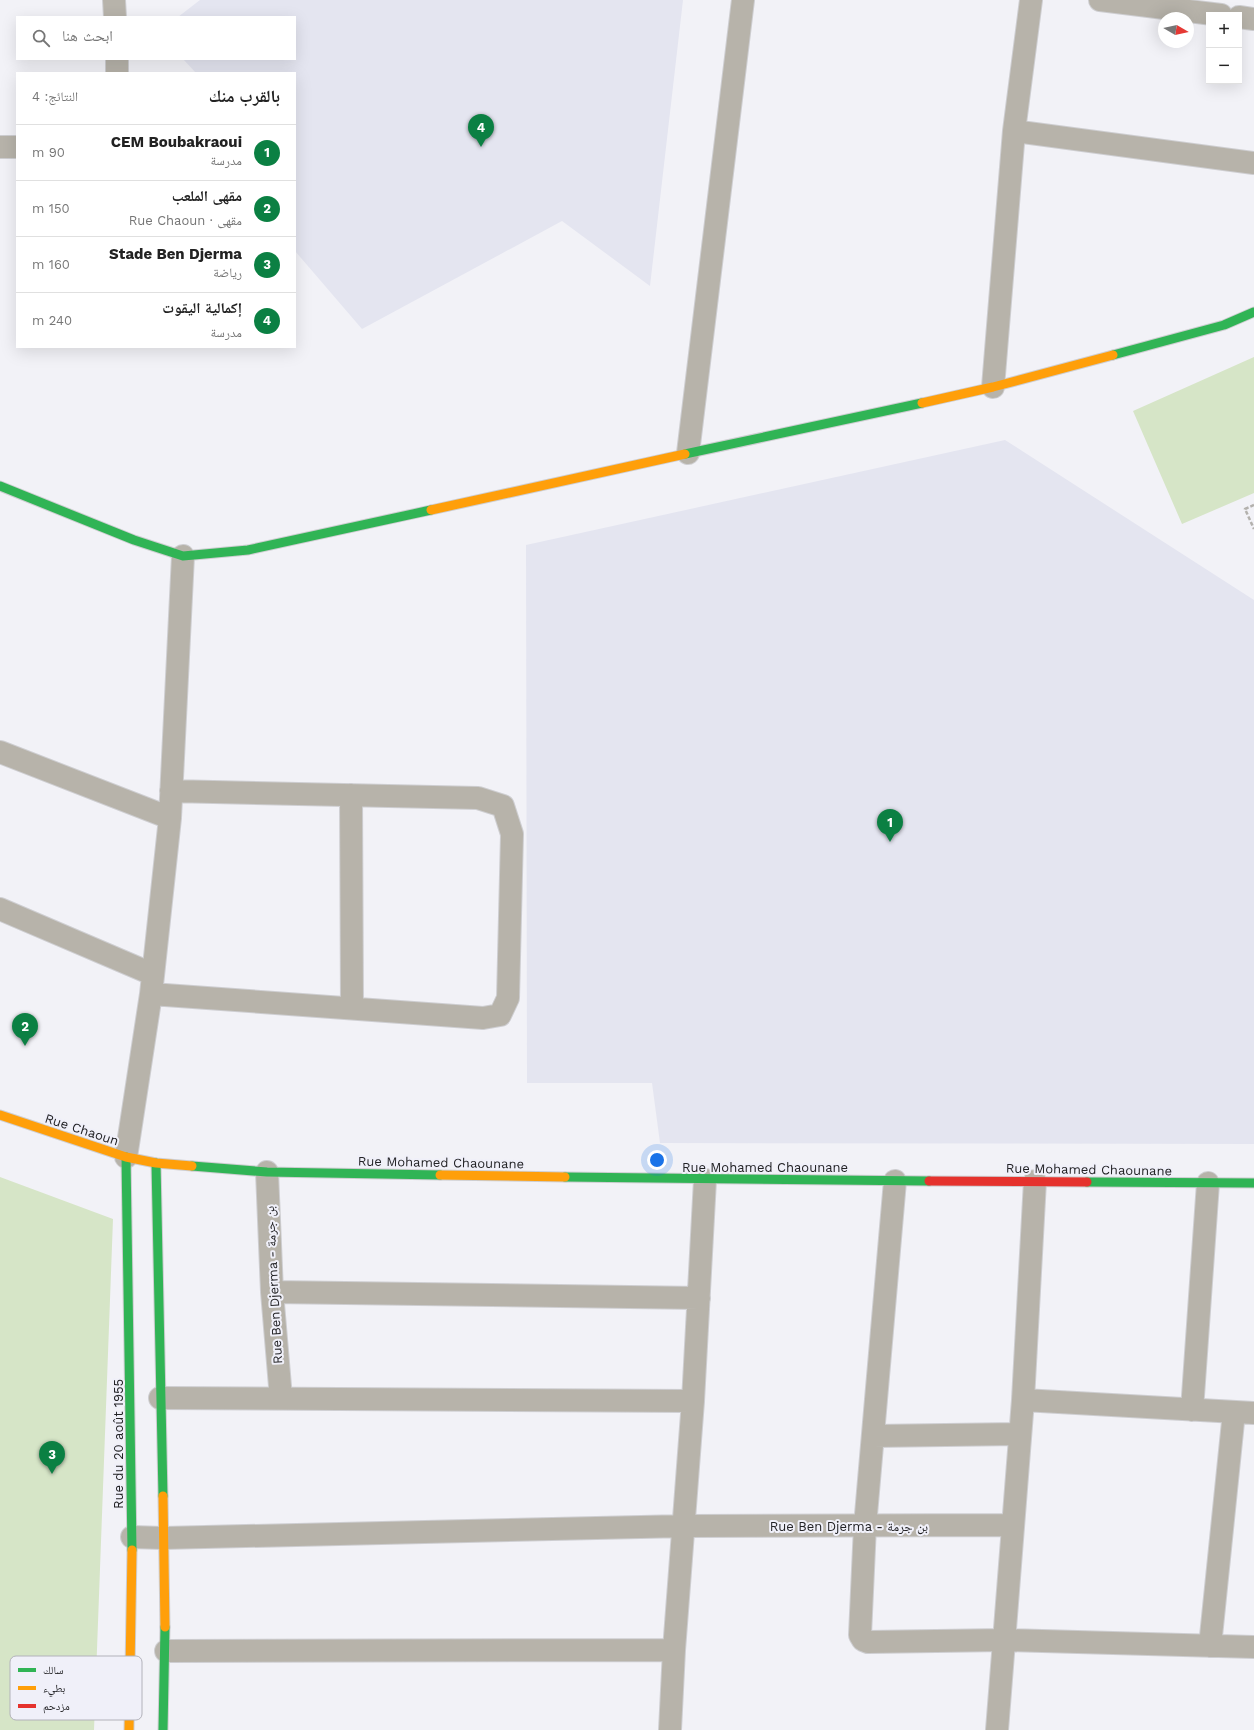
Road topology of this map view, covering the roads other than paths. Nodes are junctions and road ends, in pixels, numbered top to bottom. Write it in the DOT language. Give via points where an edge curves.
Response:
graph roads {
  1 [pos="114,0"];
  2 [pos="743,0"];
  3 [pos="1031,0"];
  4 [pos="1100,0"];
  5 [pos="1206,13"];
  6 [pos="115,16"];
  7 [pos="1242,17"];
  8 [pos="1254,19"];
  9 [pos="117,60"];
  10 [pos="118,72"];
  11 [pos="1014,131"];
  12 [pos="16,146"];
  13 [pos="0,147"];
  14 [pos="1254,163"];
  15 [pos="1254,312"];
  16 [pos="993,387"];
  17 [pos="688,453"];
  18 [pos="0,486"];
  19 [pos="183,556"];
  20 [pos="0,752"];
  21 [pos="171,791"];
  22 [pos="351,795"];
  23 [pos="170,818"];
  24 [pos="0,909"];
  25 [pos="152,984"];
  26 [pos="352,1008"];
  27 [pos="0,1115"];
  28 [pos="126,1157"];
  29 [pos="156,1163"];
  30 [pos="267,1172"];
  31 [pos="705,1180"];
  32 [pos="895,1181"];
  33 [pos="1035,1181"];
  34 [pos="1208,1183"];
  35 [pos="1254,1183"];
  36 [pos="272,1292"];
  37 [pos="699,1298"];
  38 [pos="160,1398"];
  39 [pos="280,1398"];
  40 [pos="1023,1400"];
  41 [pos="693,1401"];
  42 [pos="1192,1410"];
  43 [pos="1244,1412"];
  44 [pos="1020,1434"];
  45 [pos="873,1436"];
  46 [pos="1013,1525"];
  47 [pos="685,1526"];
  48 [pos="865,1526"];
  49 [pos="132,1538"];
  50 [pos="163,1538"];
  51 [pos="1004,1640"];
  52 [pos="1210,1646"];
  53 [pos="1254,1647"];
  54 [pos="166,1650"];
  55 [pos="674,1650"];
  56 [pos="130,1656"];
  57 [pos="129,1720"];
  58 [pos="129,1730"];
  59 [pos="163,1730"];
  60 [pos="670,1730"];
  61 [pos="997,1730"];
  1 -- 6 [label="street"];
  2 -- 17 [label="street"];
  3 -- 11 [label="street"];
  4 -- 5 [label="street"];
  7 -- 8 [label="street"];
  9 -- 10 [label="street"];
  11 -- 14 [label="street"];
  11 -- 16 [label="street"];
  12 -- 13 [label="street"];
  15 -- 16 [label="street" via="1224,325"];
  16 -- 17 [label="street"];
  17 -- 19 [label="street" via="248,550"];
  18 -- 19 [label="street" via="134,540"];
  19 -- 21 [label="street"];
  20 -- 23 [label="street"];
  21 -- 22 [label="street"];
  21 -- 23 [label="street"];
  22 -- 26 [label="street"];
  22 -- 26 [label="street" via="478,798 503,806 512,834 508,998 500,1015 483,1018"];
  23 -- 25 [label="street"];
  24 -- 25 [label="street"];
  25 -- 26 [label="street"];
  25 -- 28 [label="street"];
  27 -- 28 [label="street, Rue Chaoun"];
  28 -- 29 [label="street, Rue Chaoun"];
  28 -- 49 [label="street, Rue du 20 août 1955"];
  29 -- 30 [label="street, Rue Mohamed Chaounane"];
  29 -- 38 [label="street"];
  30 -- 31 [label="street, Rue Mohamed Chaounane"];
  30 -- 36 [label="street, Rue Ben Djerma - بن جرمة"];
  31 -- 32 [label="street, Rue Mohamed Chaounane"];
  31 -- 37 [label="street"];
  32 -- 33 [label="street, Rue Mohamed Chaounane"];
  32 -- 45 [label="street"];
  33 -- 34 [label="street, Rue Mohamed Chaounane"];
  33 -- 40 [label="street"];
  34 -- 35 [label="street, Rue Mohamed Chaounane"];
  34 -- 42 [label="street"];
  36 -- 37 [label="street"];
  36 -- 39 [label="street, Rue Ben Djerma - بن جرمة"];
  37 -- 41 [label="street"];
  38 -- 39 [label="street"];
  38 -- 50 [label="street"];
  39 -- 41 [label="street"];
  40 -- 42 [label="street"];
  40 -- 44 [label="street"];
  41 -- 47 [label="street"];
  42 -- 43 [label="street"];
  43 -- 52 [label="street"];
  44 -- 45 [label="street"];
  44 -- 46 [label="street"];
  45 -- 48 [label="street"];
  46 -- 48 [label="street, Rue Ben Djerma - بن جرمة"];
  46 -- 51 [label="street"];
  47 -- 48 [label="street, Rue Ben Djerma - بن جرمة"];
  47 -- 50 [label="street, Rue Ben Djerma - بن جرمة"];
  47 -- 55 [label="street"];
  48 -- 51 [label="street" via="859,1628 863,1640"];
  49 -- 50 [label="street, Rue Ben Djerma - بن جرمة"];
  49 -- 56 [label="street, Rue du 20 août 1955"];
  50 -- 54 [label="street"];
  51 -- 52 [label="street"];
  51 -- 61 [label="street"];
  52 -- 53 [label="street"];
  54 -- 55 [label="street"];
  54 -- 59 [label="street"];
  55 -- 60 [label="street"];
  57 -- 58 [label="street, Rue du 20 août 1955"];
}
